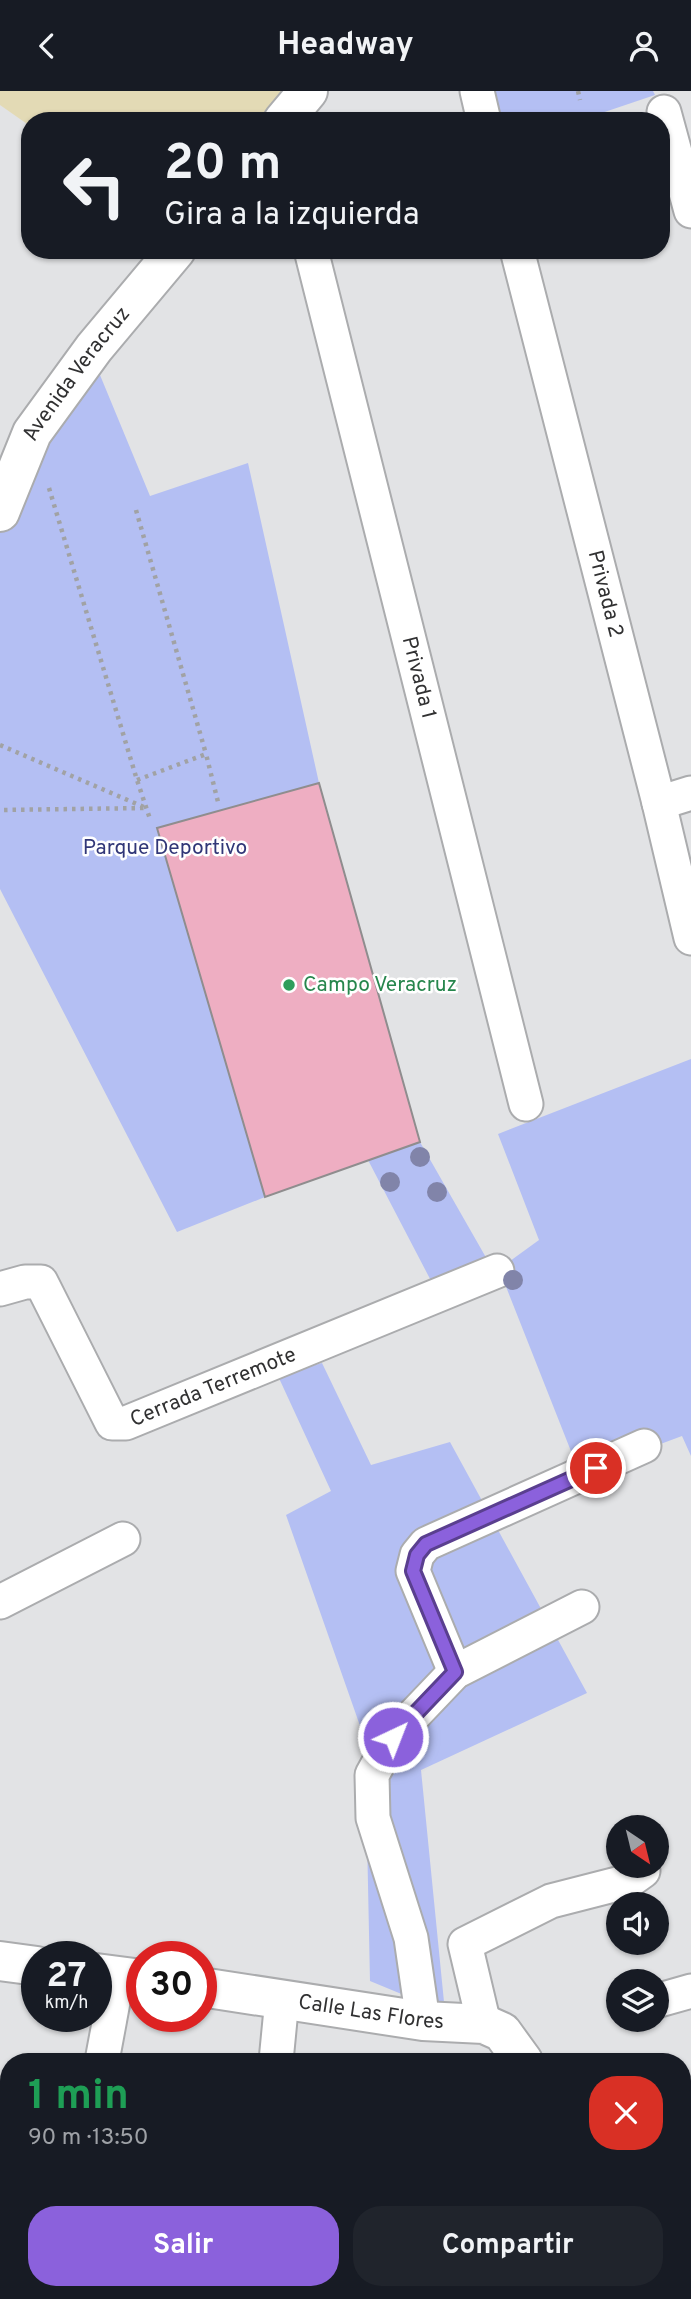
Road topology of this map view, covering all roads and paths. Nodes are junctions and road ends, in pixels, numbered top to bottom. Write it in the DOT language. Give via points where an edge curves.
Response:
graph roads {
  1 [pos="307,91"];
  2 [pos="477,91"];
  3 [pos="578,91"];
  4 [pos="580,100"];
  5 [pos="291,112"];
  6 [pos="482,112"];
  7 [pos="670,134"];
  8 [pos="691,211"];
  9 [pos="168,259"];
  10 [pos="313,259"];
  11 [pos="519,259"];
  12 [pos="48,487"];
  13 [pos="136,510"];
  14 [pos="0,512"];
  15 [pos="0,745"];
  16 [pos="206,754"];
  17 [pos="136,780"];
  18 [pos="691,793"];
  19 [pos="218,802"];
  20 [pos="659,803"];
  21 [pos="146,808"];
  22 [pos="0,810"];
  23 [pos="150,819"];
  24 [pos="691,939"];
  25 [pos="526,1104"];
  26 [pos="497,1271"];
  27 [pos="0,1289"];
  28 [pos="644,1446"];
  29 [pos="123,1539"];
  30 [pos="0,1602"];
  31 [pos="582,1607"];
  32 [pos="455,1672"];
  33 [pos="633,1878"];
  34 [pos="0,1961"];
  35 [pos="21,1964"];
  36 [pos="119,1975"];
  37 [pos="217,1989"];
  38 [pos="691,1991"];
  39 [pos="669,1997"];
  40 [pos="282,1999"];
  41 [pos="423,2021"];
  42 [pos="484,2024"];
  43 [pos="104,2053"];
  44 [pos="277,2053"];
  45 [pos="517,2053"];
  1 -- 5 [label="street"];
  2 -- 6 [label="street"];
  3 -- 4 [label="path"];
  7 -- 8 [label="street"];
  9 -- 14 [label="street, Avenida Veracruz" via="94,348 32,433"];
  10 -- 25 [label="street, Privada 1"];
  11 -- 20 [label="street, Privada 2"];
  12 -- 17 [label="path"];
  13 -- 16 [label="path"];
  15 -- 21 [label="path"];
  16 -- 17 [label="path"];
  16 -- 19 [label="path"];
  17 -- 21 [label="path"];
  18 -- 20 [label="street"];
  20 -- 24 [label="street, Privada 2"];
  21 -- 22 [label="path"];
  21 -- 23 [label="path"];
  26 -- 27 [label="street, Cerrada Terremote" via="126,1423 112,1423 41,1282"];
  28 -- 32 [label="street" via="426,1544 413,1571"];
  29 -- 30 [label="street"];
  31 -- 32 [label="street"];
  32 -- 41 [label="street" via="393,1737 372,1775 373,1818 411,1938"];
  33 -- 42 [label="street" via="551,1901 465,1944"];
  34 -- 35 [label="street"];
  36 -- 43 [label="street"];
  37 -- 40 [label="street, Calle Las Flores"];
  38 -- 39 [label="street"];
  40 -- 41 [label="street, Calle Las Flores"];
  40 -- 44 [label="street"];
  41 -- 42 [label="street, Calle Las Flores"];
  42 -- 45 [label="street" via="502,2032"];
}
